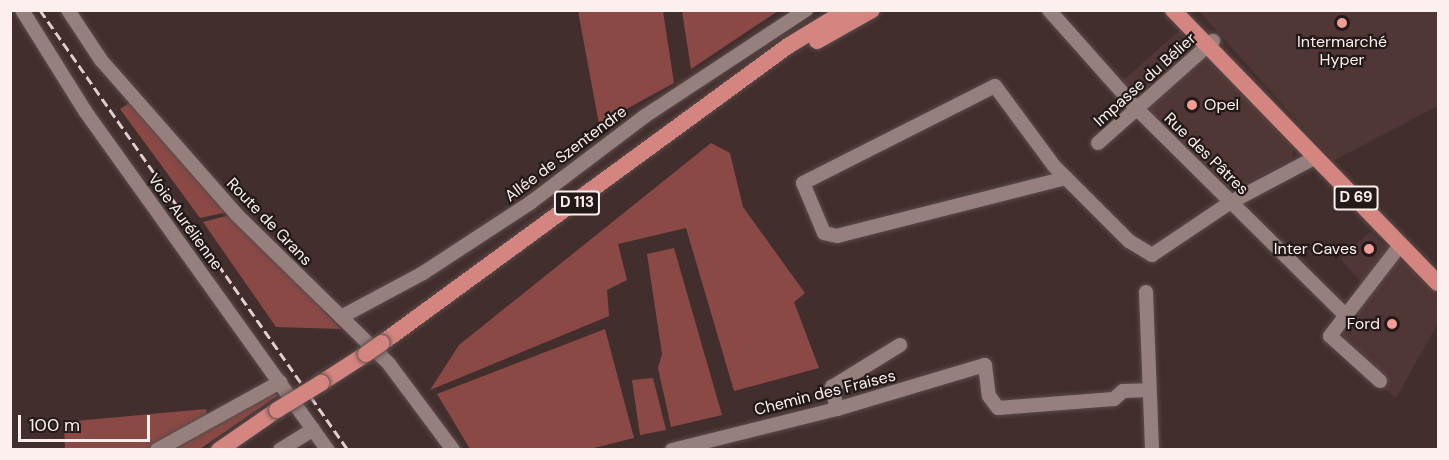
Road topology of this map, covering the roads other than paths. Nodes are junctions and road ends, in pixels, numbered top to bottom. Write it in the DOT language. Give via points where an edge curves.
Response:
graph roads {
  1 [pos="22,10"];
  2 [pos="68,10"];
  3 [pos="806,10"];
  4 [pos="828,10"];
  5 [pos="847,10"];
  6 [pos="872,10"];
  7 [pos="1049,10"];
  8 [pos="1184,16"];
  9 [pos="1209,44"];
  10 [pos="788,46"];
  11 [pos="735,87"];
  12 [pos="1137,109"];
  13 [pos="1098,143"];
  14 [pos="1316,157"];
  15 [pos="1054,166"];
  16 [pos="1066,178"];
  17 [pos="1047,185"];
  18 [pos="1231,202"];
  19 [pos="1401,244"];
  20 [pos="1438,283"];
  21 [pos="1146,292"];
  22 [pos="1346,316"];
  23 [pos="341,317"];
  24 [pos="900,345"];
  25 [pos="1380,381"];
  26 [pos="280,382"];
  27 [pos="1148,390"];
  28 [pos="837,409"];
  29 [pos="313,429"];
  30 [pos="157,450"];
  31 [pos="219,450"];
  32 [pos="280,450"];
  33 [pos="328,450"];
  34 [pos="453,450"];
  35 [pos="672,450"];
  36 [pos="1152,450"];
  1 -- 26 [label="street, Voie Aurélienne" via="84,111"];
  2 -- 23 [label="street, Route de Grans" via="101,60 237,215"];
  3 -- 23 [label="street, Allée de Szentendre" via="645,116 501,222"];
  4 -- 10 [label="main road" via="793,35"];
  5 -- 10 [label="main road, D 113"];
  6 -- 11 [label="main road"];
  7 -- 12 [label="street, Rue des Pâtres"];
  8 -- 9 [label="main road, D 69"];
  9 -- 12 [label="street, Impasse du Bélier"];
  9 -- 14 [label="main road, D 69"];
  10 -- 11 [label="main road, D 113"];
  11 -- 31 [label="main road, D 113, bridge" via="382,343"];
  12 -- 13 [label="street, Impasse du Bélier"];
  12 -- 18 [label="street, Rue des Pâtres"];
  14 -- 18 [label="street"];
  14 -- 19 [label="main road, D 69"];
  15 -- 16 [label="street"];
  15 -- 17 [label="street"];
  15 -- 17 [label="street" via="995,86 803,183 824,233 837,236"];
  16 -- 17 [label="street"];
  16 -- 18 [label="street" via="1129,241 1152,255"];
  18 -- 22 [label="street, Rue des Pâtres"];
  19 -- 20 [label="main road, D 69"];
  19 -- 22 [label="street"];
  21 -- 27 [label="street"];
  22 -- 25 [label="street" via="1330,336"];
  23 -- 34 [label="street, Route de Grans" via="396,373"];
  24 -- 28 [label="street" via="832,387"];
  26 -- 29 [label="street, Voie Aurélienne"];
  26 -- 30 [label="street"];
  27 -- 28 [label="street, Chemin des Fraises" via="1123,391 1114,399 998,408 989,396 985,365"];
  27 -- 36 [label="street"];
  28 -- 35 [label="street, Chemin des Fraises"];
  29 -- 32 [label="street"];
  29 -- 33 [label="street, Voie Aurélienne"];
}
